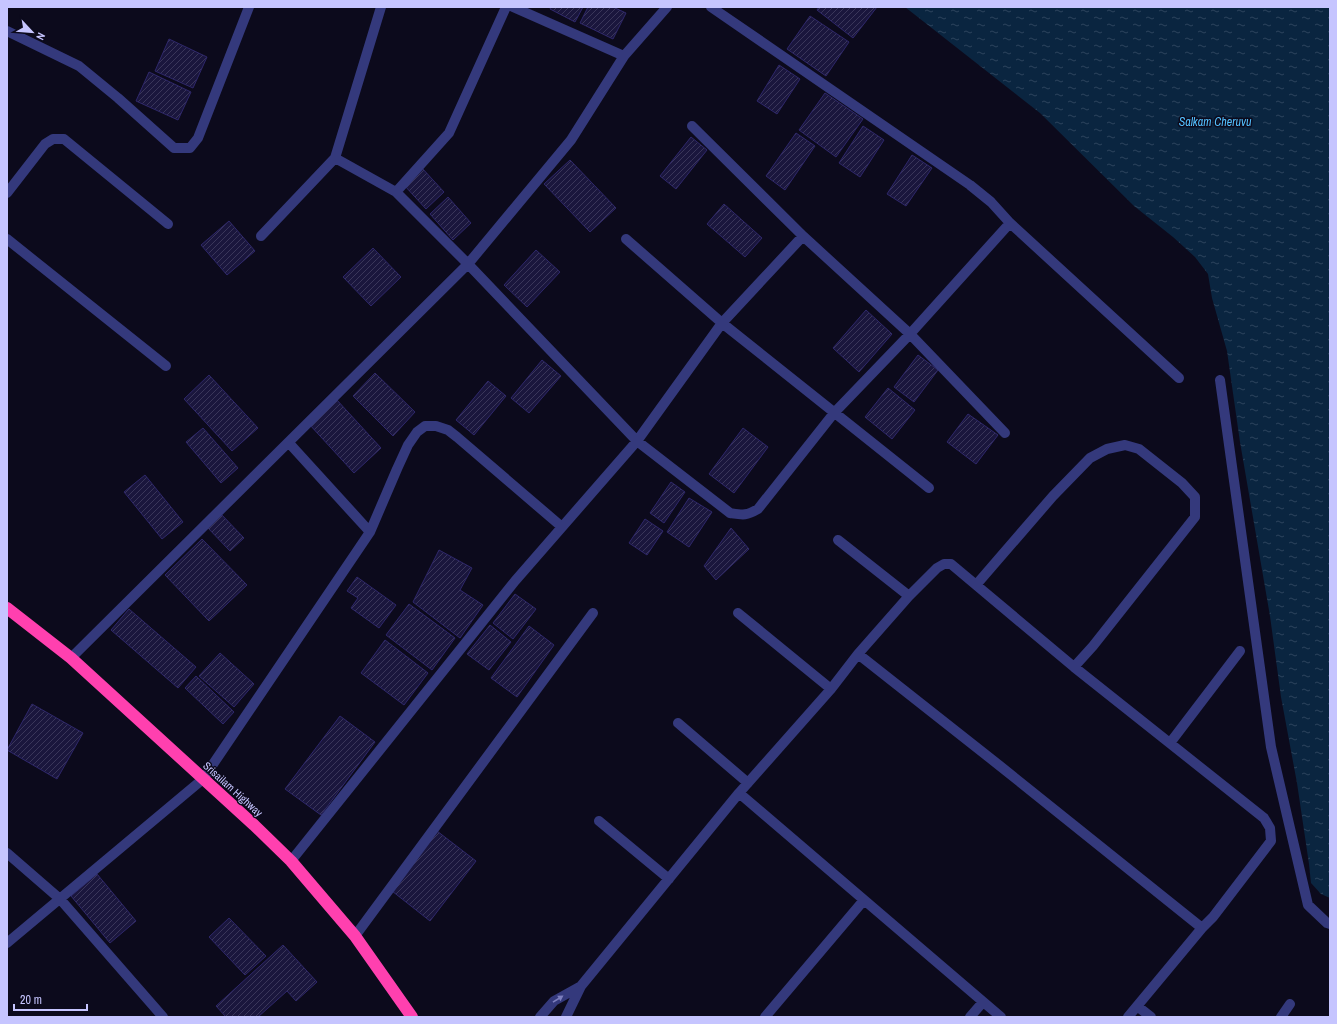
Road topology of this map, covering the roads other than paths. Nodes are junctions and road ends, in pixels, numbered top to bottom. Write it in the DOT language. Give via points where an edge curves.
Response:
graph roads {
  1 [pos="249,7"];
  2 [pos="381,7"];
  3 [pos="506,7"];
  4 [pos="513,7"];
  5 [pos="667,7"];
  6 [pos="711,7"];
  7 [pos="7,32"];
  8 [pos="624,56"];
  9 [pos="692,126"];
  10 [pos="335,158"];
  11 [pos="396,192"];
  12 [pos="7,193"];
  13 [pos="1010,223"];
  14 [pos="168,224"];
  15 [pos="261,236"];
  16 [pos="803,236"];
  17 [pos="7,239"];
  18 [pos="626,239"];
  19 [pos="468,264"];
  20 [pos="722,323"];
  21 [pos="910,334"];
  22 [pos="166,366"];
  23 [pos="1179,378"];
  24 [pos="1220,380"];
  25 [pos="834,413"];
  26 [pos="1005,433"];
  27 [pos="637,441"];
  28 [pos="289,442"];
  29 [pos="929,488"];
  30 [pos="562,527"];
  31 [pos="370,532"];
  32 [pos="838,540"];
  33 [pos="976,585"];
  34 [pos="909,596"];
  35 [pos="7,608"];
  36 [pos="593,613"];
  37 [pos="738,613"];
  38 [pos="1240,651"];
  39 [pos="858,654"];
  40 [pos="71,658"];
  41 [pos="1074,667"];
  42 [pos="831,689"];
  43 [pos="678,723"];
  44 [pos="1170,743"];
  45 [pos="203,779"];
  46 [pos="748,783"];
  47 [pos="739,793"];
  48 [pos="598,821"];
  49 [pos="7,853"];
  50 [pos="291,861"];
  51 [pos="669,879"];
  52 [pos="60,899"];
  53 [pos="864,900"];
  54 [pos="1330,924"];
  55 [pos="1202,928"];
  56 [pos="355,936"];
  57 [pos="7,943"];
  58 [pos="581,986"];
  59 [pos="983,1002"];
  60 [pos="1290,1004"];
  61 [pos="1137,1006"];
  62 [pos="163,1017"];
  63 [pos="412,1017"];
  64 [pos="540,1017"];
  65 [pos="566,1017"];
  66 [pos="765,1017"];
  67 [pos="970,1017"];
  68 [pos="1001,1017"];
  69 [pos="1128,1017"];
  70 [pos="1151,1017"];
  71 [pos="1281,1017"];
  1 -- 7 [label="street" via="198,138 190,148 174,148 79,66"];
  2 -- 10 [label="street"];
  3 -- 11 [label="street" via="449,133"];
  4 -- 8 [label="street"];
  5 -- 8 [label="street"];
  6 -- 13 [label="street" via="970,185 991,202"];
  8 -- 19 [label="street" via="570,140"];
  9 -- 16 [label="street"];
  10 -- 11 [label="street"];
  10 -- 15 [label="street"];
  11 -- 19 [label="street"];
  12 -- 14 [label="street" via="46,144 53,139 64,139"];
  13 -- 21 [label="street"];
  13 -- 23 [label="street"];
  16 -- 20 [label="street"];
  16 -- 21 [label="street"];
  17 -- 22 [label="street"];
  18 -- 20 [label="street"];
  19 -- 27 [label="street"];
  19 -- 28 [label="street"];
  20 -- 25 [label="street"];
  20 -- 27 [label="street"];
  21 -- 25 [label="street"];
  21 -- 26 [label="street"];
  24 -- 54 [label="street" via="1271,747 1308,905"];
  25 -- 27 [label="street" via="758,509 748,514 730,513"];
  25 -- 29 [label="street"];
  27 -- 30 [label="street"];
  28 -- 31 [label="street"];
  28 -- 40 [label="street"];
  30 -- 31 [label="street" via="448,430 426,426 417,432 408,445"];
  30 -- 50 [label="street" via="515,581"];
  31 -- 45 [label="street"];
  32 -- 34 [label="street"];
  33 -- 34 [label="street" via="951,564 944,564"];
  33 -- 41 [label="street"];
  33 -- 41 [label="street" via="1053,496 1090,458 1107,449 1125,445 1139,448 1182,483 1195,497 1195,517"];
  34 -- 39 [label="street"];
  35 -- 40 [label="highway, Srisailam Highway"];
  36 -- 56 [label="street"];
  37 -- 42 [label="street"];
  38 -- 44 [label="street"];
  39 -- 42 [label="street"];
  39 -- 55 [label="street"];
  40 -- 45 [label="highway, Srisailam Highway"];
  41 -- 44 [label="street"];
  42 -- 46 [label="street"];
  43 -- 46 [label="street"];
  44 -- 55 [label="street" via="1264,818 1270,828 1271,841"];
  45 -- 50 [label="highway, Srisailam Highway"];
  45 -- 52 [label="street"];
  46 -- 47 [label="street"];
  47 -- 51 [label="street"];
  47 -- 53 [label="street"];
  48 -- 51 [label="street"];
  49 -- 52 [label="street"];
  50 -- 56 [label="highway, Srisailam Highway"];
  51 -- 58 [label="street"];
  52 -- 57 [label="street"];
  52 -- 62 [label="street"];
  53 -- 59 [label="street"];
  53 -- 66 [label="street"];
  55 -- 61 [label="street"];
  56 -- 63 [label="highway, Srisailam Highway"];
  64 -- 58 [label="street, one-way" via="554,1001"];
  58 -- 65 [label="street"];
  59 -- 67 [label="street"];
  59 -- 68 [label="street"];
  60 -- 71 [label="street"];
  61 -- 69 [label="street"];
  61 -- 70 [label="street"];
}
